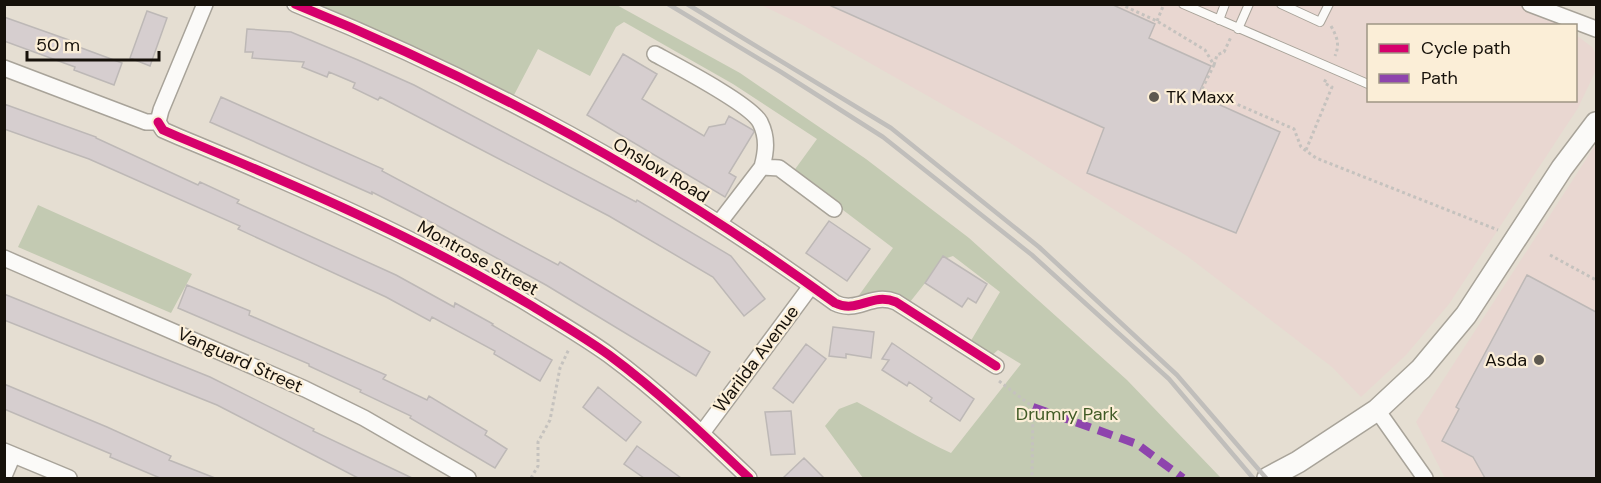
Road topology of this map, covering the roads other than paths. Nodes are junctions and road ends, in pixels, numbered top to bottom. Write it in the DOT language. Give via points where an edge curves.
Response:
graph roads {
  1 [pos="205,4"];
  2 [pos="294,4"];
  3 [pos="1182,4"];
  4 [pos="1226,4"];
  5 [pos="1249,4"];
  6 [pos="1281,4"];
  7 [pos="1329,4"];
  8 [pos="1530,4"];
  9 [pos="1218,20"];
  10 [pos="1238,29"];
  11 [pos="1596,29"];
  12 [pos="655,54"];
  13 [pos="4,68"];
  14 [pos="1367,84"];
  15 [pos="158,122"];
  16 [pos="1596,123"];
  17 [pos="762,167"];
  18 [pos="834,209"];
  19 [pos="719,223"];
  20 [pos="4,258"];
  21 [pos="811,286"];
  22 [pos="996,366"];
  23 [pos="1377,410"];
  24 [pos="702,433"];
  25 [pos="9,453"];
  26 [pos="4,476"];
  27 [pos="69,478"];
  28 [pos="468,478"];
  29 [pos="748,478"];
  30 [pos="1268,478"];
  31 [pos="1425,478"];
  1 -- 15 [label="street"];
  2 -- 19 [label="street, Onslow Road" via="401,48 481,88 580,140"];
  3 -- 9 [label="lane"];
  4 -- 9 [label="lane"];
  5 -- 10 [label="lane"];
  6 -- 7 [label="lane" via="1320,22"];
  8 -- 11 [label="street"];
  9 -- 10 [label="lane"];
  10 -- 14 [label="lane"];
  12 -- 17 [label="street" via="731,98 759,121 766,151"];
  13 -- 15 [label="street, Montrose Street" via="146,122"];
  15 -- 24 [label="street, Montrose Street" via="163,130 292,184 501,287 609,355"];
  16 -- 23 [label="street" via="1466,315 1421,369"];
  17 -- 18 [label="street" via="778,168"];
  17 -- 19 [label="street"];
  19 -- 21 [label="street, Onslow Road"];
  20 -- 28 [label="street, Vanguard Street" via="305,389"];
  21 -- 22 [label="street, Onslow Road" via="843,307 852,308 873,299 896,302"];
  21 -- 24 [label="street, Warilda Avenue"];
  23 -- 30 [label="street"];
  23 -- 31 [label="street"];
  24 -- 29 [label="street, Montrose Street"];
  25 -- 26 [label="street"];
  25 -- 27 [label="street"];
}
